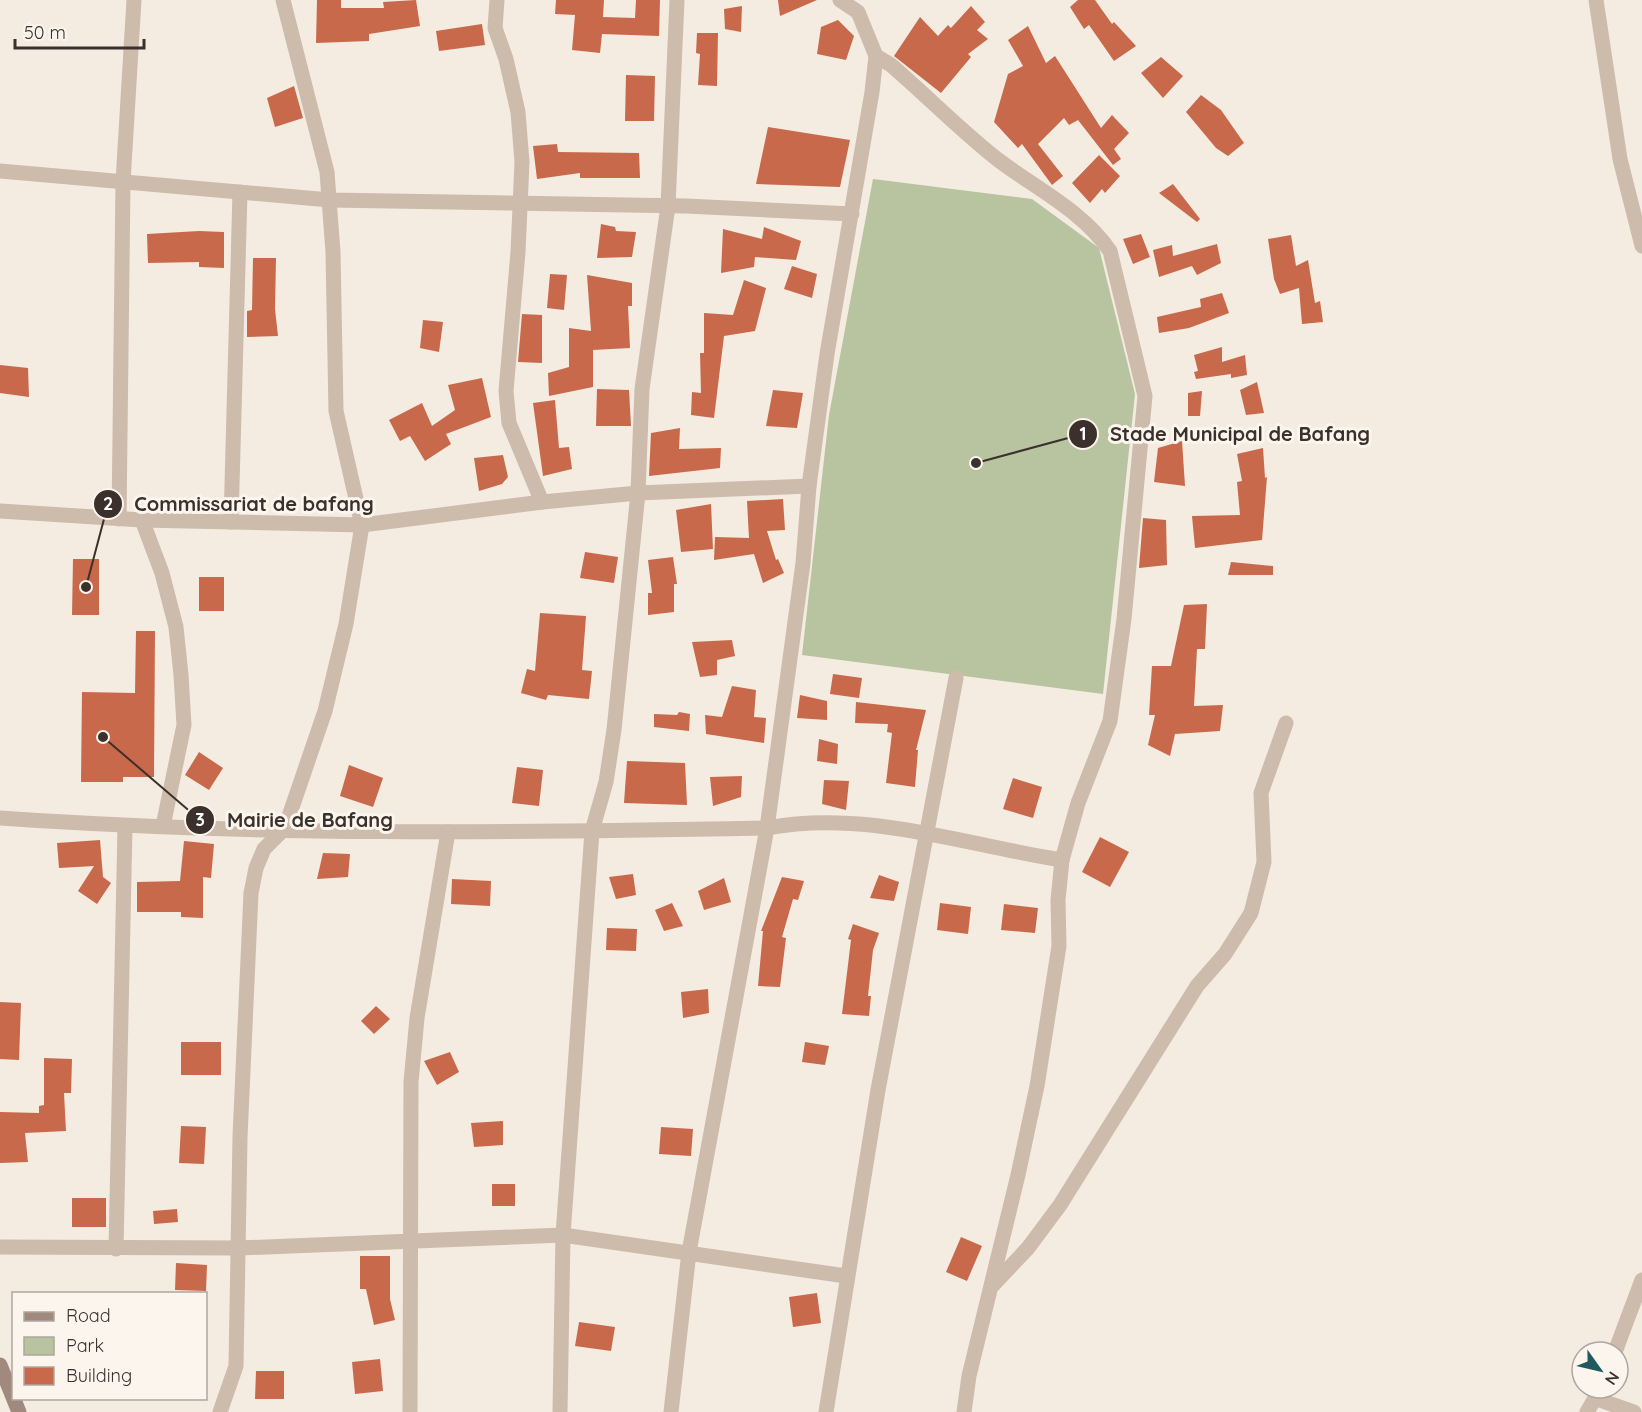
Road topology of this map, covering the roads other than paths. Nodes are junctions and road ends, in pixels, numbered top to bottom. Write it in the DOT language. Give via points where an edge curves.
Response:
graph roads {
  1 [pos="134,0"];
  2 [pos="283,0"];
  3 [pos="497,0"];
  4 [pos="677,0"];
  5 [pos="840,0"];
  6 [pos="1596,0"];
  7 [pos="862,6"];
  8 [pos="876,56"];
  9 [pos="0,171"];
  10 [pos="123,182"];
  11 [pos="240,192"];
  12 [pos="330,200"];
  13 [pos="520,203"];
  14 [pos="669,206"];
  15 [pos="852,214"];
  16 [pos="1642,246"];
  17 [pos="809,486"];
  18 [pos="638,493"];
  19 [pos="542,502"];
  20 [pos="0,511"];
  21 [pos="118,519"];
  22 [pos="142,520"];
  23 [pos="231,522"];
  24 [pos="362,525"];
  25 [pos="956,678"];
  26 [pos="1286,723"];
  27 [pos="0,818"];
  28 [pos="125,826"];
  29 [pos="163,826"];
  30 [pos="285,828"];
  31 [pos="767,828"];
  32 [pos="592,831"];
  33 [pos="448,832"];
  34 [pos="926,832"];
  35 [pos="1062,860"];
  36 [pos="563,1235"];
  37 [pos="411,1241"];
  38 [pos="0,1247"];
  39 [pos="239,1248"];
  40 [pos="116,1249"];
  41 [pos="689,1252"];
  42 [pos="846,1276"];
  43 [pos="1642,1280"];
  44 [pos="991,1288"];
  45 [pos="1620,1340"];
  46 [pos="0,1365"];
  47 [pos="12,1395"];
  48 [pos="1612,1400"];
  49 [pos="224,1410"];
  50 [pos="410,1412"];
  51 [pos="560,1412"];
  52 [pos="671,1412"];
  53 [pos="826,1412"];
  54 [pos="964,1412"];
  55 [pos="1634,1412"];
  1 -- 10 [label="street"];
  2 -- 12 [label="street" via="327,172"];
  3 -- 13 [label="street" via="495,28 518,112"];
  4 -- 14 [label="street"];
  5 -- 7 [label="street"];
  6 -- 16 [label="street" via="1620,159"];
  7 -- 8 [label="street"];
  8 -- 15 [label="street"];
  8 -- 35 [label="street" via="997,159 1101,237 1110,251 1131,329 1145,396 1124,619 1110,721 1078,803"];
  9 -- 10 [label="street"];
  10 -- 11 [label="street"];
  10 -- 21 [label="street"];
  11 -- 12 [label="street"];
  11 -- 23 [label="street"];
  12 -- 13 [label="street"];
  12 -- 24 [label="street" via="336,411"];
  13 -- 14 [label="street"];
  13 -- 19 [label="street" via="506,391 508,423"];
  14 -- 15 [label="street"];
  14 -- 18 [label="street" via="642,389"];
  15 -- 17 [label="street"];
  17 -- 18 [label="street"];
  17 -- 31 [label="street" via="803,563"];
  18 -- 19 [label="street"];
  18 -- 32 [label="street" via="614,730 606,782"];
  19 -- 24 [label="street"];
  20 -- 21 [label="street"];
  21 -- 22 [label="street"];
  22 -- 23 [label="street"];
  22 -- 29 [label="street" via="162,573 176,627 182,685 184,725"];
  23 -- 24 [label="street"];
  24 -- 30 [label="street" via="346,624 325,711"];
  25 -- 34 [label="street"];
  26 -- 44 [label="street" via="1261,793 1264,862 1251,913 1179,1013 1060,1205"];
  27 -- 28 [label="street"];
  28 -- 29 [label="street"];
  28 -- 40 [label="street"];
  29 -- 30 [label="street"];
  30 -- 33 [label="street"];
  30 -- 39 [label="street" via="264,849 251,893"];
  31 -- 32 [label="street"];
  31 -- 34 [label="street" via="817,823"];
  31 -- 41 [label="street"];
  32 -- 33 [label="street"];
  32 -- 36 [label="street"];
  33 -- 37 [label="street" via="417,1018 411,1082"];
  34 -- 35 [label="street"];
  34 -- 42 [label="street"];
  35 -- 44 [label="street" via="1059,946 1037,1086"];
  36 -- 37 [label="street"];
  36 -- 41 [label="street"];
  36 -- 51 [label="street"];
  37 -- 39 [label="street"];
  37 -- 50 [label="street"];
  38 -- 40 [label="street"];
  39 -- 40 [label="street"];
  39 -- 49 [label="street" via="236,1366"];
  41 -- 42 [label="street"];
  41 -- 52 [label="street"];
  42 -- 53 [label="street"];
  43 -- 45 [label="street"];
  44 -- 54 [label="street"];
  46 -- 47 [label="street"];
  48 -- 55 [label="street"];
}
